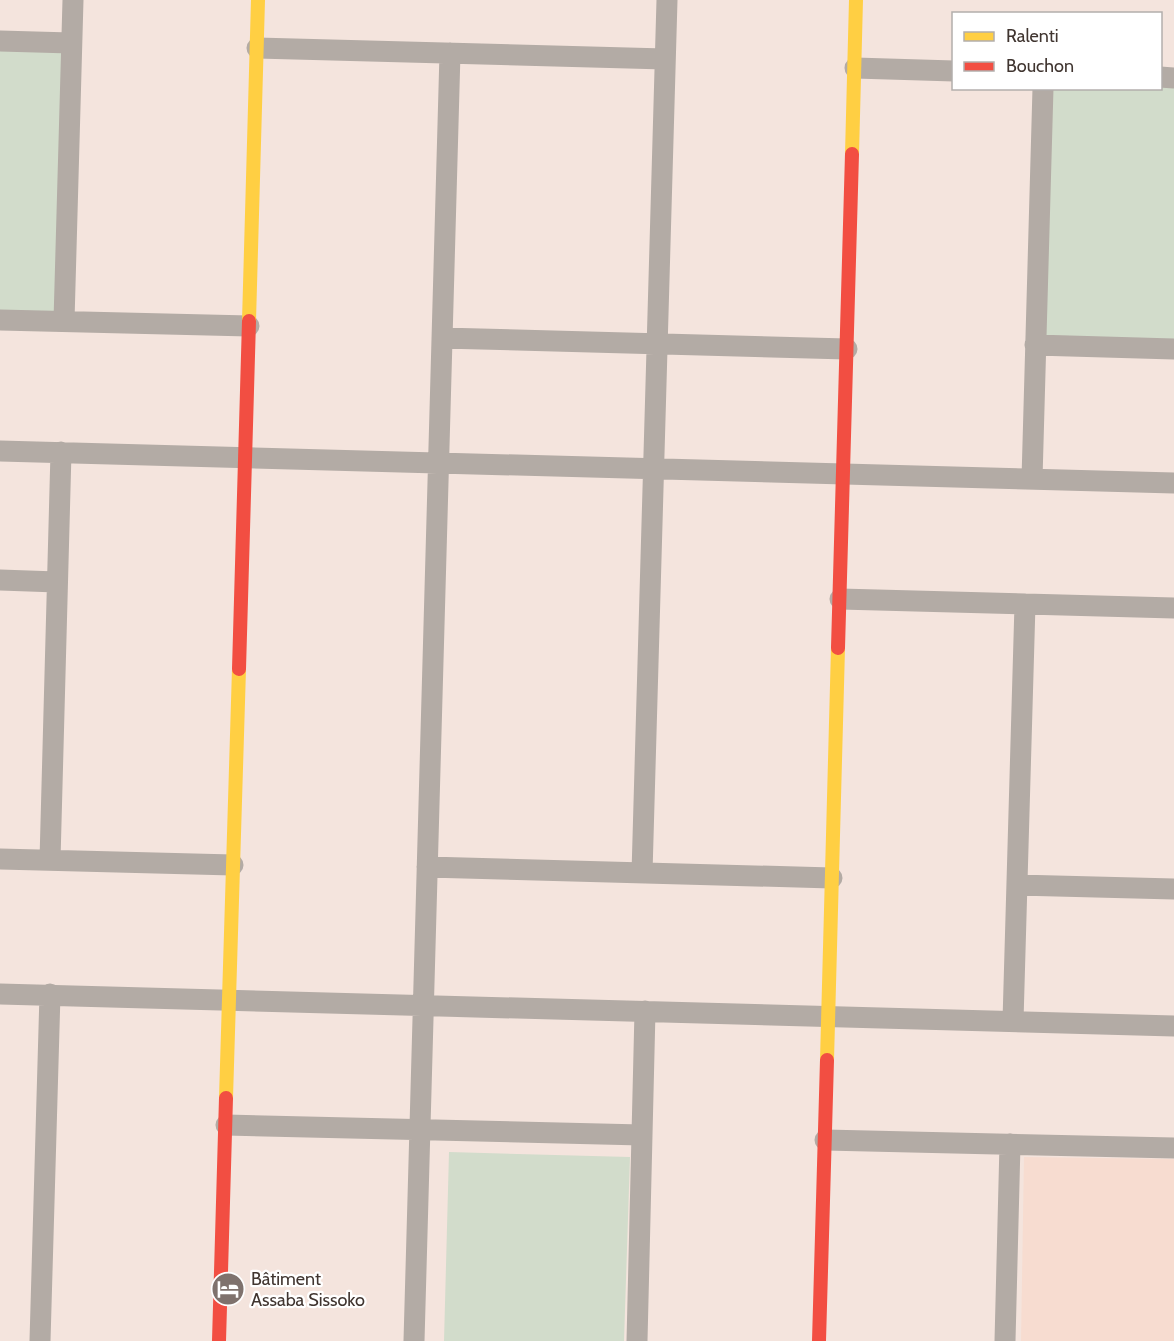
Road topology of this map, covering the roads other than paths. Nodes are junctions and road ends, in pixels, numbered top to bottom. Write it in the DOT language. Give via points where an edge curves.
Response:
graph roads {
  1 [pos="72,0"];
  2 [pos="258,0"];
  3 [pos="667,0"];
  4 [pos="856,0"];
  5 [pos="0,41"];
  6 [pos="71,43"];
  7 [pos="256,48"];
  8 [pos="450,53"];
  9 [pos="666,59"];
  10 [pos="855,68"];
  11 [pos="952,71"];
  12 [pos="1042,90"];
  13 [pos="0,320"];
  14 [pos="64,321"];
  15 [pos="249,326"];
  16 [pos="442,338"];
  17 [pos="657,344"];
  18 [pos="1035,345"];
  19 [pos="847,349"];
  20 [pos="1174,349"];
  21 [pos="0,451"];
  22 [pos="61,452"];
  23 [pos="245,458"];
  24 [pos="438,463"];
  25 [pos="654,469"];
  26 [pos="843,474"];
  27 [pos="1032,479"];
  28 [pos="1174,483"];
  29 [pos="0,580"];
  30 [pos="57,582"];
  31 [pos="840,599"];
  32 [pos="1025,604"];
  33 [pos="1174,608"];
  34 [pos="0,859"];
  35 [pos="50,860"];
  36 [pos="233,865"];
  37 [pos="427,867"];
  38 [pos="642,873"];
  39 [pos="832,878"];
  40 [pos="1017,885"];
  41 [pos="1174,889"];
  42 [pos="0,994"];
  43 [pos="50,994"];
  44 [pos="230,1000"];
  45 [pos="423,1005"];
  46 [pos="645,1011"];
  47 [pos="828,1016"];
  48 [pos="1013,1021"];
  49 [pos="1174,1026"];
  50 [pos="226,1125"];
  51 [pos="419,1130"];
  52 [pos="642,1135"];
  53 [pos="825,1140"];
  54 [pos="1010,1144"];
  55 [pos="1174,1148"];
  56 [pos="40,1341"];
  57 [pos="219,1341"];
  58 [pos="414,1341"];
  59 [pos="637,1341"];
  60 [pos="819,1341"];
  61 [pos="1005,1341"];
  1 -- 6 [label="street"];
  2 -- 7 [label="street"];
  3 -- 9 [label="street"];
  4 -- 10 [label="street"];
  5 -- 6 [label="street"];
  6 -- 14 [label="street"];
  7 -- 8 [label="street"];
  7 -- 15 [label="street"];
  8 -- 9 [label="street"];
  8 -- 16 [label="street"];
  9 -- 17 [label="street"];
  10 -- 11 [label="street"];
  10 -- 19 [label="street"];
  12 -- 18 [label="street"];
  13 -- 14 [label="street"];
  14 -- 15 [label="street"];
  15 -- 23 [label="street"];
  16 -- 17 [label="street"];
  16 -- 24 [label="street"];
  17 -- 19 [label="street"];
  17 -- 25 [label="street"];
  18 -- 20 [label="street"];
  18 -- 27 [label="street"];
  19 -- 26 [label="street"];
  21 -- 22 [label="street"];
  22 -- 23 [label="street"];
  22 -- 30 [label="street"];
  23 -- 24 [label="street"];
  23 -- 36 [label="street"];
  24 -- 25 [label="street"];
  24 -- 37 [label="street"];
  25 -- 26 [label="street"];
  25 -- 38 [label="street"];
  26 -- 27 [label="street"];
  26 -- 31 [label="street"];
  27 -- 28 [label="street"];
  29 -- 30 [label="street"];
  30 -- 35 [label="street"];
  31 -- 32 [label="street"];
  31 -- 39 [label="street"];
  32 -- 33 [label="street"];
  32 -- 40 [label="street"];
  34 -- 35 [label="street"];
  35 -- 36 [label="street"];
  36 -- 44 [label="street"];
  37 -- 38 [label="street"];
  37 -- 45 [label="street"];
  38 -- 39 [label="street"];
  39 -- 47 [label="street"];
  40 -- 41 [label="street"];
  40 -- 48 [label="street"];
  42 -- 43 [label="street"];
  43 -- 44 [label="street"];
  43 -- 56 [label="street"];
  44 -- 45 [label="street"];
  44 -- 50 [label="street"];
  45 -- 46 [label="street"];
  45 -- 51 [label="street"];
  46 -- 47 [label="street"];
  46 -- 52 [label="street"];
  47 -- 48 [label="street"];
  47 -- 53 [label="street"];
  48 -- 49 [label="street"];
  50 -- 51 [label="street"];
  50 -- 57 [label="street"];
  51 -- 52 [label="street"];
  51 -- 58 [label="street"];
  52 -- 59 [label="street"];
  53 -- 54 [label="street"];
  53 -- 60 [label="street"];
  54 -- 55 [label="street"];
  54 -- 61 [label="street"];
}
